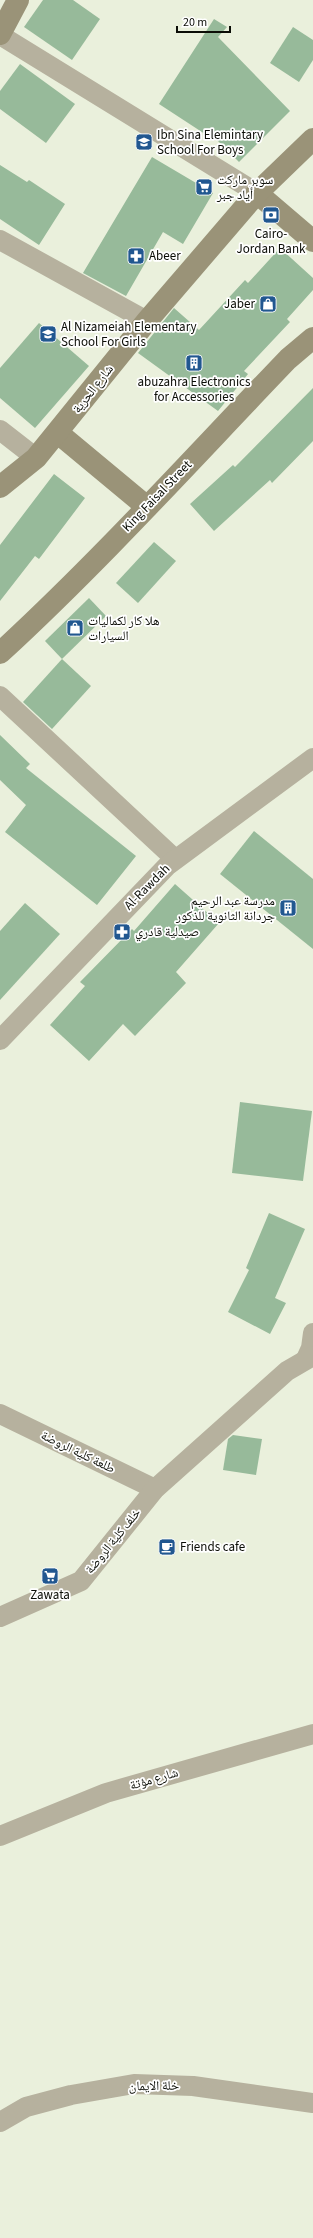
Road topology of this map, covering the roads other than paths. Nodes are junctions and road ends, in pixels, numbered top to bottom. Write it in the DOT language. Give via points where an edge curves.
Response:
graph roads {
  1 [pos="18,0"];
  2 [pos="0,35"];
  3 [pos="313,139"];
  4 [pos="257,193"];
  5 [pos="0,240"];
  6 [pos="313,240"];
  7 [pos="147,321"];
  8 [pos="313,338"];
  9 [pos="0,430"];
  10 [pos="58,433"];
  11 [pos="36,458"];
  12 [pos="0,487"];
  13 [pos="147,507"];
  14 [pos="0,653"];
  15 [pos="0,696"];
  16 [pos="313,758"];
  17 [pos="175,859"];
  18 [pos="0,1040"];
  19 [pos="313,1333"];
  20 [pos="310,1357"];
  21 [pos="0,1414"];
  22 [pos="155,1489"];
  23 [pos="0,1617"];
  24 [pos="313,1734"];
  25 [pos="0,1836"];
  26 [pos="313,2104"];
  27 [pos="0,2122"];
  1 -- 2 [label="main road"];
  2 -- 4 [label="street"];
  3 -- 4 [label="main road, شارع الحرية"];
  4 -- 6 [label="main road"];
  4 -- 7 [label="main road, شارع الحرية"];
  5 -- 7 [label="street"];
  7 -- 10 [label="main road, شارع الحرية"];
  8 -- 13 [label="main road, King Faisal Street" via="288,359"];
  9 -- 11 [label="street"];
  10 -- 11 [label="main road, شارع الحرية"];
  10 -- 13 [label="main road"];
  11 -- 12 [label="main road, شارع الحرية"];
  13 -- 14 [label="main road, King Faisal Street"];
  15 -- 17 [label="street"];
  16 -- 17 [label="street, Al-Rawdah"];
  17 -- 18 [label="street, Al-Rawdah"];
  19 -- 20 [label="street"];
  20 -- 22 [label="street, خلف كلية الروضة" via="287,1371"];
  21 -- 22 [label="street, طلعة كلية الروضة"];
  22 -- 23 [label="street, خلف كلية الروضة" via="81,1580"];
  24 -- 25 [label="street, شارع مؤتة" via="106,1793"];
  26 -- 27 [label="street, خلة الايمان" via="193,2086 134,2084 71,2094 26,2106"];
}
